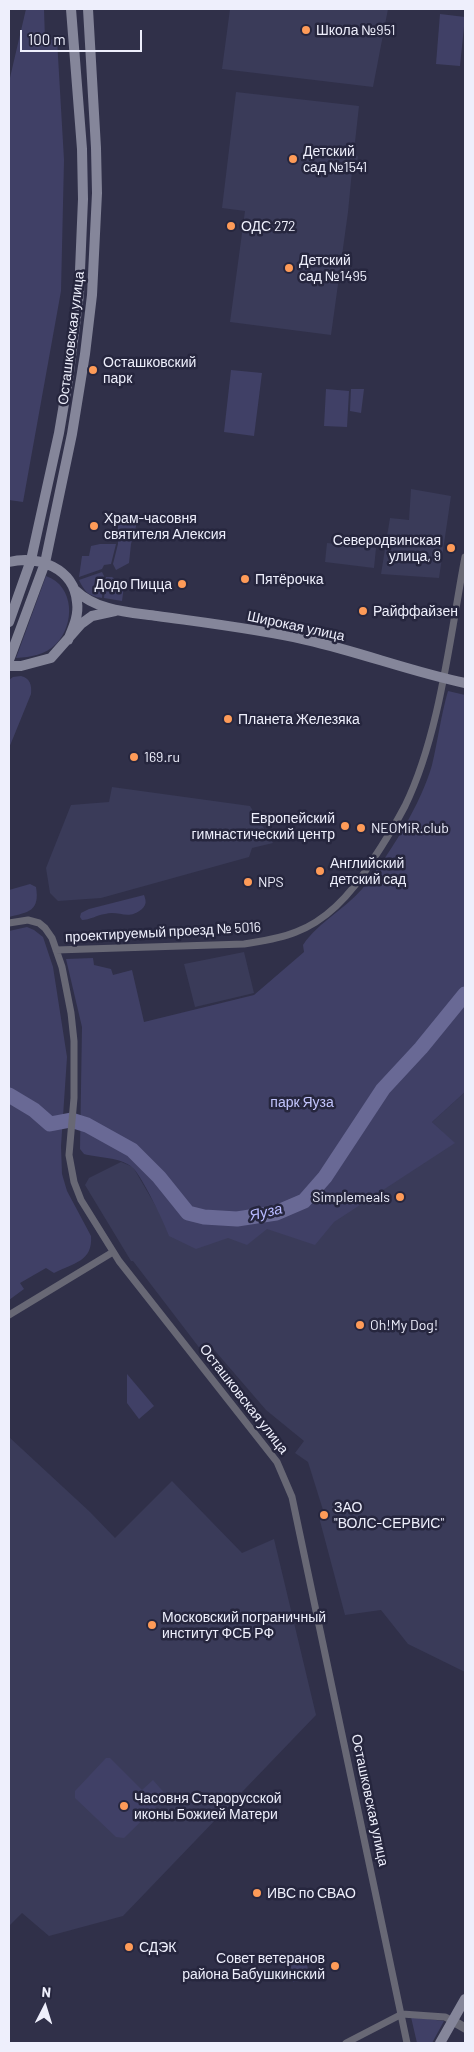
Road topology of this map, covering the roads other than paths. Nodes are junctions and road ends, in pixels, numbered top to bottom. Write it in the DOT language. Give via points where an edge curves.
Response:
graph roads {
  1 [pos="71,9"];
  2 [pos="88,9"];
  3 [pos="465,557"];
  4 [pos="31,560"];
  5 [pos="9,562"];
  6 [pos="45,563"];
  7 [pos="75,590"];
  8 [pos="119,611"];
  9 [pos="9,622"];
  10 [pos="68,640"];
  11 [pos="9,660"];
  12 [pos="9,666"];
  13 [pos="443,678"];
  14 [pos="465,683"];
  15 [pos="9,923"];
  16 [pos="56,950"];
  17 [pos="112,1252"];
  18 [pos="9,1315"];
  19 [pos="465,1998"];
  20 [pos="402,2014"];
  21 [pos="453,2021"];
  22 [pos="465,2028"];
  23 [pos="346,2043"];
  24 [pos="408,2043"];
  25 [pos="440,2043"];
  1 -- 4 [label="main road, Осташковская улица" via="82,149 79,294 60,433"];
  2 -- 6 [label="main road, Осташковская улица" via="97,193 92,295 72,434"];
  3 -- 13 [label="street, проектируемый проезд № 5016"];
  4 -- 5 [label="main road"];
  4 -- 6 [label="main road"];
  4 -- 9 [label="main road, Осташковская улица"];
  6 -- 7 [label="main road" via="69,578"];
  6 -- 11 [label="main road, Осташковская улица"];
  7 -- 8 [label="main road" via="85,599"];
  7 -- 10 [label="main road" via="77,616"];
  8 -- 10 [label="main road" via="92,616 80,624"];
  8 -- 13 [label="main road, Широкая улица" via="307,640"];
  10 -- 12 [label="main road" via="51,658"];
  13 -- 14 [label="main road, Широкая улица"];
  13 -- 16 [label="street, проектируемый проезд № 5016" via="422,761 405,805 362,876 337,905 313,923 272,940 244,944"];
  15 -- 16 [label="street, Осташковская улица" via="28,920 39,923 46,928"];
  16 -- 17 [label="street, Осташковская улица" via="64,974 73,1027 74,1098 70,1168 81,1200"];
  17 -- 18 [label="street"];
  17 -- 20 [label="street, Осташковская улица" via="277,1462 292,1498"];
  19 -- 21 [label="main road"];
  20 -- 21 [label="street"];
  20 -- 23 [label="street"];
  20 -- 24 [label="street, Осташковская улица"];
  21 -- 22 [label="street"];
  21 -- 25 [label="main road"];
}
